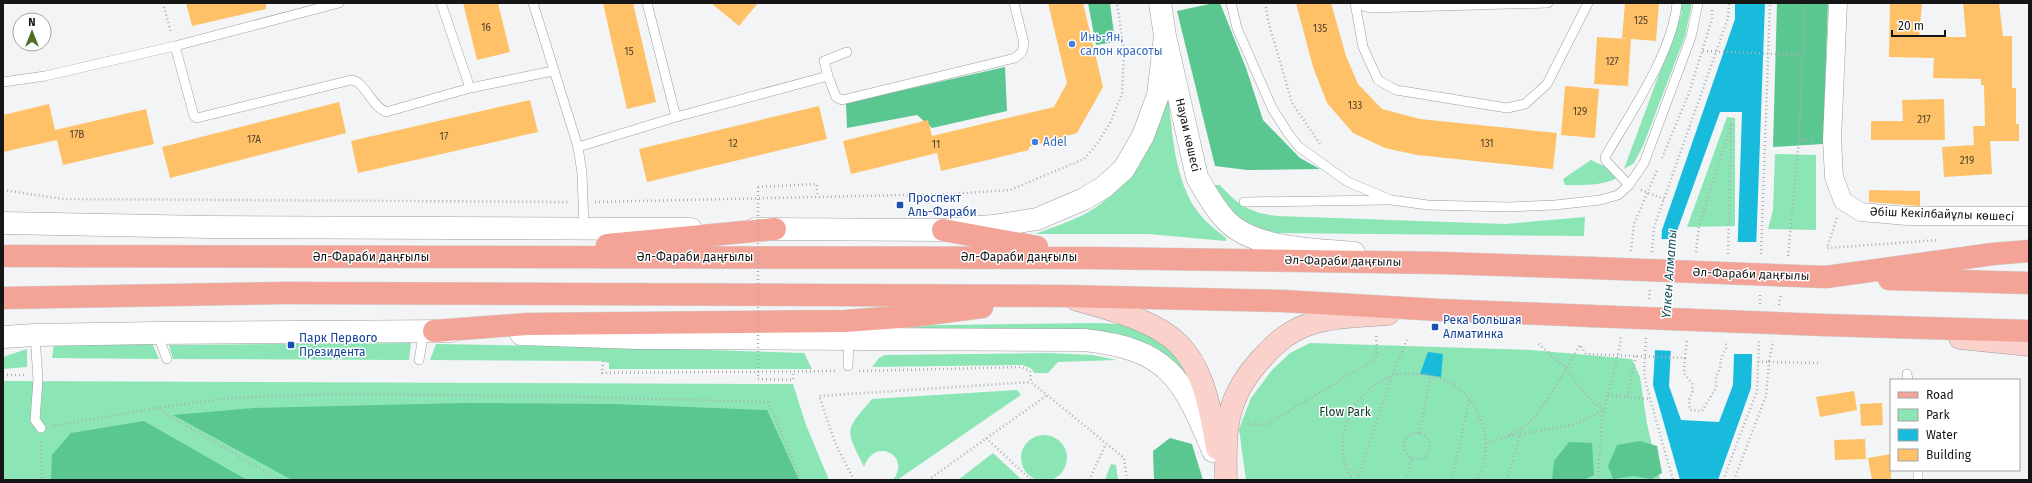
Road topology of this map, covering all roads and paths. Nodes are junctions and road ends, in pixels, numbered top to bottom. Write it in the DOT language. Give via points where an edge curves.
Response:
graph roads {
  1 [pos="163,3"];
  2 [pos="338,3"];
  3 [pos="441,3"];
  4 [pos="533,3"];
  5 [pos="647,3"];
  6 [pos="1014,3"];
  7 [pos="1117,3"];
  8 [pos="1162,3"];
  9 [pos="1231,3"];
  10 [pos="1265,3"];
  11 [pos="1548,3"];
  12 [pos="1588,3"];
  13 [pos="1678,3"];
  14 [pos="1697,3"];
  15 [pos="1712,3"];
  16 [pos="1728,3"];
  17 [pos="1770,3"];
  18 [pos="1805,3"];
  19 [pos="1838,3"];
  20 [pos="1355,4"];
  21 [pos="1165,36"];
  22 [pos="175,46"];
  23 [pos="1703,51"];
  24 [pos="847,52"];
  25 [pos="1803,55"];
  26 [pos="553,70"];
  27 [pos="828,76"];
  28 [pos="3,82"];
  29 [pos="470,88"];
  30 [pos="676,116"];
  31 [pos="1321,145"];
  32 [pos="578,147"];
  33 [pos="1630,185"];
  34 [pos="3,190"];
  35 [pos="1647,193"];
  36 [pos="818,196"];
  37 [pos="1664,199"];
  38 [pos="1391,200"];
  39 [pos="1842,201"];
  40 [pos="584,202"];
  41 [pos="1244,202"];
  42 [pos="2029,216"];
  43 [pos="3,222"];
  44 [pos="584,228"];
  45 [pos="775,229"];
  46 [pos="1728,229"];
  47 [pos="943,230"];
  48 [pos="1944,239"];
  49 [pos="2029,251"];
  50 [pos="1631,255"];
  51 [pos="6,256"];
  52 [pos="1652,257"];
  53 [pos="1695,257"];
  54 [pos="460,258"];
  55 [pos="1091,258"];
  56 [pos="1761,258"];
  57 [pos="1441,263"];
  58 [pos="1786,263"];
  59 [pos="1826,277"];
  60 [pos="1650,280"];
  61 [pos="2029,283"];
  62 [pos="1760,290"];
  63 [pos="1781,293"];
  64 [pos="1063,296"];
  65 [pos="8,298"];
  66 [pos="1649,303"];
  67 [pos="1760,306"];
  68 [pos="1778,309"];
  69 [pos="1439,310"];
  70 [pos="1824,325"];
  71 [pos="429,330"];
  72 [pos="2029,331"];
  73 [pos="1622,332"];
  74 [pos="157,333"];
  75 [pos="1376,333"];
  76 [pos="1647,333"];
  77 [pos="1687,334"];
  78 [pos="1408,337"];
  79 [pos="15,338"];
  80 [pos="1759,338"];
  81 [pos="848,339"];
  82 [pos="1773,339"];
  83 [pos="1538,343"];
  84 [pos="2029,345"];
  85 [pos="1619,355"];
  86 [pos="1636,356"];
  87 [pos="1645,356"];
  88 [pos="167,359"];
  89 [pos="418,360"];
  90 [pos="603,361"];
  91 [pos="1758,362"];
  92 [pos="1769,362"];
  93 [pos="1820,363"];
  94 [pos="1566,368"];
  95 [pos="848,369"];
  96 [pos="793,372"];
  97 [pos="3,375"];
  98 [pos="37,375"];
  99 [pos="1392,375"];
  100 [pos="1430,375"];
  101 [pos="1031,382"];
  102 [pos="1608,395"];
  103 [pos="1046,396"];
  104 [pos="1627,397"];
  105 [pos="1650,399"];
  106 [pos="1469,400"];
  107 [pos="155,408"];
  108 [pos="1604,409"];
  109 [pos="1242,420"];
  110 [pos="1522,427"];
  111 [pos="41,428"];
  112 [pos="1419,433"];
  113 [pos="1521,434"];
  114 [pos="1507,436"];
  115 [pos="986,438"];
  116 [pos="1106,444"];
  117 [pos="1486,444"];
  118 [pos="1412,458"];
  119 [pos="1223,477"];
  120 [pos="42,480"];
  121 [pos="280,480"];
  122 [pos="801,480"];
  123 [pos="854,480"];
  124 [pos="928,480"];
  125 [pos="1031,480"];
  126 [pos="1089,480"];
  127 [pos="1127,480"];
  128 [pos="1353,480"];
  129 [pos="1357,480"];
  130 [pos="1406,480"];
  131 [pos="1452,480"];
  132 [pos="1476,480"];
  133 [pos="1507,480"];
  134 [pos="1597,480"];
  135 [pos="1673,480"];
  136 [pos="1723,480"];
  137 [pos="1734,480"];
  1 -- 22 [label="path"];
  2 -- 22 [label="lane"];
  3 -- 29 [label="lane"];
  4 -- 26 [label="lane"];
  5 -- 30 [label="lane"];
  6 -- 27 [label="lane" via="1024,43 1022,52 1015,58 842,100 836,97"];
  7 -- 36 [label="path" via="1124,52 1122,94 1110,123 1084,159 1010,190 950,194"];
  8 -- 21 [label="street, Науаи көшесі"];
  9 -- 38 [label="lane" via="1240,35 1272,108 1299,147 1348,182"];
  10 -- 31 [label="path" via="1292,104"];
  11 -- 20 [label="lane" via="1370,8"];
  12 -- 20 [label="lane" via="1547,84 1525,104 1507,108 1396,90 1378,80 1363,47"];
  13 -- 33 [label="lane" via="1669,41 1605,157"];
  14 -- 33 [label="lane" via="1691,37 1680,68 1644,162"];
  15 -- 23 [label="path" via="1712,19"];
  16 -- 37 [label="path" via="1728,18"];
  17 -- 56 [label="path"];
  18 -- 25 [label="path"];
  19 -- 39 [label="street" via="1832,140 1834,177"];
  21 -- 47 [label="street, Науаи көшесі" via="1158,95 1143,136 1124,169 1104,188 1038,219"];
  21 -- 57 [label="street, Науаи көшесі" via="1197,177 1224,220 1242,233 1281,246"];
  22 -- 28 [label="lane" via="45,76"];
  22 -- 29 [label="lane" via="194,116 197,118 351,80 360,84 378,109 386,112"];
  23 -- 25 [label="path, bridge"];
  23 -- 35 [label="path" via="1689,93"];
  24 -- 27 [label="lane" via="824,61"];
  25 -- 58 [label="path" via="1799,140"];
  26 -- 29 [label="lane"];
  26 -- 32 [label="lane"];
  27 -- 30 [label="lane"];
  30 -- 32 [label="lane"];
  32 -- 40 [label="lane"];
  33 -- 35 [label="path"];
  33 -- 38 [label="lane" via="1618,195 1600,200 1555,205 1463,207"];
  34 -- 40 [label="path" via="64,199"];
  35 -- 37 [label="path"];
  35 -- 50 [label="path" via="1634,224"];
  36 -- 40 [label="path"];
  36 -- 96 [label="path, bridge" via="817,184 758,187 758,379 793,380"];
  37 -- 52 [label="path" via="1654,227"];
  38 -- 41 [label="lane"];
  39 -- 42 [label="street, Әбіш Кекілбайұлы көшесі" via="1861,212 1907,216"];
  39 -- 48 [label="path" via="1827,248"];
  40 -- 44 [label="lane"];
  43 -- 44 [label="street" via="208,227"];
  44 -- 45 [label="street"];
  45 -- 47 [label="street"];
  45 -- 54 [label="main road"];
  46 -- 53 [label="path" via="1731,125 1698,226"];
  47 -- 55 [label="main road"];
  49 -- 59 [label="main road"];
  51 -- 54 [label="main road, Әл-Фараби даңғылы"];
  54 -- 55 [label="main road, Әл-Фараби даңғылы"];
  55 -- 57 [label="main road, Әл-Фараби даңғылы"];
  57 -- 59 [label="main road, Әл-Фараби даңғылы, bridge"];
  59 -- 61 [label="main road, Әл-Фараби даңғылы"];
  60 -- 66 [label="path"];
  62 -- 67 [label="path"];
  63 -- 68 [label="path"];
  64 -- 65 [label="main road" via="285,293"];
  64 -- 69 [label="main road" via="1283,301"];
  64 -- 71 [label="main road" via="913,316 845,321 527,324"];
  64 -- 119 [label="main road" via="1132,315 1152,324 1172,336 1187,352 1205,387"];
  69 -- 70 [label="main road, bridge"];
  69 -- 119 [label="main road" via="1346,317 1310,324 1290,332 1251,369 1236,392 1228,418"];
  70 -- 72 [label="main road"];
  70 -- 84 [label="main road"];
  71 -- 74 [label="street"];
  71 -- 81 [label="street" via="637,338"];
  71 -- 89 [label="lane"];
  73 -- 85 [label="path"];
  74 -- 79 [label="street"];
  74 -- 88 [label="lane"];
  75 -- 109 [label="path" via="1375,359 1268,424 1251,425"];
  76 -- 87 [label="path"];
  77 -- 87 [label="path" via="1685,358"];
  78 -- 99 [label="path"];
  79 -- 98 [label="lane"];
  80 -- 91 [label="path"];
  81 -- 95 [label="lane"];
  81 -- 119 [label="street" via="1084,340 1113,343 1136,350 1154,359 1173,374 1186,393"];
  82 -- 92 [label="path"];
  83 -- 94 [label="path"];
  85 -- 86 [label="path"];
  85 -- 94 [label="path" via="1586,354 1580,345"];
  85 -- 102 [label="path"];
  86 -- 87 [label="path"];
  86 -- 104 [label="path"];
  87 -- 105 [label="path" via="1644,372"];
  90 -- 96 [label="path" via="602,373"];
  91 -- 92 [label="path"];
  91 -- 136 [label="path" via="1757,391"];
  92 -- 93 [label="path"];
  92 -- 137 [label="path" via="1766,396"];
  94 -- 108 [label="path" via="1592,402"];
  94 -- 110 [label="path" via="1545,402"];
  95 -- 96 [label="path"];
  95 -- 101 [label="path" via="1021,367 1030,371"];
  97 -- 98 [label="path"];
  98 -- 111 [label="lane" via="35,420"];
  99 -- 100 [label="path"];
  99 -- 128 [label="path" via="1371,387 1354,405 1344,428 1342,450 1348,473"];
  99 -- 129 [label="path"];
  100 -- 106 [label="path" via="1440,377 1462,390"];
  100 -- 112 [label="path"];
  101 -- 103 [label="path"];
  101 -- 123 [label="path" via="819,396 836,445"];
  102 -- 104 [label="path"];
  102 -- 108 [label="path"];
  103 -- 115 [label="path"];
  103 -- 116 [label="path"];
  104 -- 105 [label="path"];
  105 -- 135 [label="path"];
  106 -- 117 [label="path" via="1479,415"];
  106 -- 131 [label="path"];
  107 -- 111 [label="path"];
  107 -- 121 [label="path"];
  107 -- 122 [label="path" via="229,398 334,394 768,402"];
  108 -- 113 [label="path" via="1577,424"];
  108 -- 134 [label="path"];
  110 -- 113 [label="path"];
  110 -- 114 [label="path"];
  111 -- 120 [label="path"];
  112 -- 118 [label="path" via="1408,436 1404,444 1406,452"];
  112 -- 118 [label="path" via="1427,437 1430,449 1425,456"];
  113 -- 114 [label="path"];
  113 -- 133 [label="path"];
  114 -- 117 [label="path"];
  115 -- 124 [label="path"];
  115 -- 125 [label="path"];
  116 -- 126 [label="path"];
  116 -- 127 [label="path" via="1124,458"];
  117 -- 132 [label="path" via="1486,455"];
  118 -- 130 [label="path"];
}
